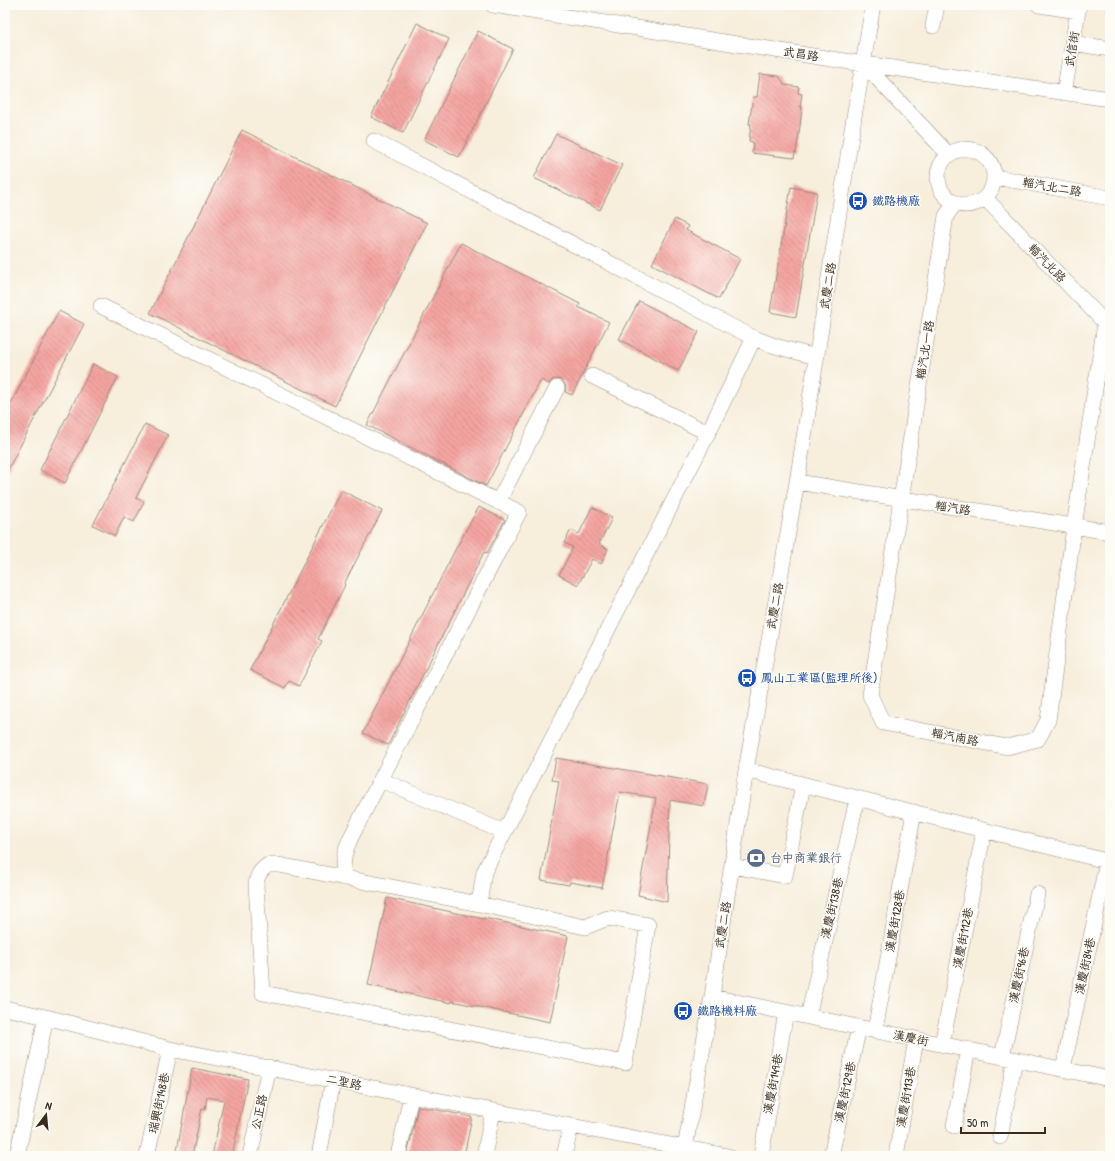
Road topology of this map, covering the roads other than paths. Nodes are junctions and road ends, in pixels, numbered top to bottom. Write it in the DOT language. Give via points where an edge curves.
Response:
graph roads {
  1 [pos="493,5"];
  2 [pos="873,5"];
  3 [pos="938,5"];
  4 [pos="1039,5"];
  5 [pos="1078,8"];
  6 [pos="933,26"];
  7 [pos="1072,43"];
  8 [pos="1110,49"];
  9 [pos="863,63"];
  10 [pos="1064,92"];
  11 [pos="1110,99"];
  12 [pos="374,141"];
  13 [pos="948,154"];
  14 [pos="995,177"];
  15 [pos="985,198"];
  16 [pos="1110,198"];
  17 [pos="955,203"];
  18 [pos="101,306"];
  19 [pos="1108,325"];
  20 [pos="754,338"];
  21 [pos="816,357"];
  22 [pos="592,376"];
  23 [pos="557,388"];
  24 [pos="708,433"];
  25 [pos="797,482"];
  26 [pos="901,500"];
  27 [pos="498,502"];
  28 [pos="1074,527"];
  29 [pos="1110,532"];
  30 [pos="746,770"];
  31 [pos="381,780"];
  32 [pos="803,785"];
  33 [pos="857,798"];
  34 [pos="914,812"];
  35 [pos="984,831"];
  36 [pos="504,832"];
  37 [pos="1108,862"];
  38 [pos="732,866"];
  39 [pos="344,878"];
  40 [pos="1037,894"];
  41 [pos="479,904"];
  42 [pos="712,997"];
  43 [pos="5,1008"];
  44 [pos="786,1012"];
  45 [pos="46,1017"];
  46 [pos="808,1017"];
  47 [pos="858,1027"];
  48 [pos="875,1031"];
  49 [pos="916,1039"];
  50 [pos="942,1044"];
  51 [pos="170,1049"];
  52 [pos="968,1049"];
  53 [pos="1008,1058"];
  54 [pos="269,1067"];
  55 [pos="1063,1069"];
  56 [pos="1110,1079"];
  57 [pos="333,1080"];
  58 [pos="411,1096"];
  59 [pos="493,1111"];
  60 [pos="571,1126"];
  61 [pos="954,1126"];
  62 [pos="1000,1137"];
  63 [pos="685,1153"];
  64 [pos="17,1156"];
  65 [pos="147,1156"];
  66 [pos="250,1156"];
  67 [pos="319,1156"];
  68 [pos="398,1156"];
  69 [pos="484,1156"];
  70 [pos="564,1156"];
  71 [pos="728,1156"];
  72 [pos="761,1156"];
  73 [pos="831,1156"];
  74 [pos="896,1156"];
  1 -- 9 [label="street, 武昌路"];
  2 -- 9 [label="street, 武慶二路"];
  3 -- 6 [label="street"];
  4 -- 5 [label="street"];
  5 -- 7 [label="street, 武信街"];
  7 -- 8 [label="street"];
  7 -- 10 [label="street, 武信街"];
  9 -- 10 [label="street, 武昌路"];
  9 -- 13 [label="street"];
  9 -- 21 [label="street, 武慶二路"];
  10 -- 11 [label="street, 武昌路"];
  12 -- 20 [label="street"];
  13 -- 14 [label="street" via="970,148 980,152 990,160"];
  13 -- 17 [label="street" via="940,163 938,186 945,196"];
  14 -- 15 [label="street"];
  14 -- 16 [label="street, 輜汽北二路"];
  15 -- 17 [label="street" via="976,204"];
  15 -- 19 [label="street, 輜汽北路"];
  17 -- 26 [label="street, 輜汽北一路" via="946,216"];
  18 -- 27 [label="street"];
  19 -- 28 [label="street"];
  20 -- 21 [label="street"];
  20 -- 24 [label="street"];
  21 -- 25 [label="street, 武慶二路"];
  22 -- 24 [label="street"];
  23 -- 27 [label="street"];
  24 -- 36 [label="street"];
  25 -- 26 [label="street, 輜汽路"];
  25 -- 30 [label="street, 武慶二路"];
  26 -- 28 [label="street, 輜汽路"];
  26 -- 28 [label="street, 輜汽南路" via="870,695 883,723 1007,747 1038,739 1048,720"];
  27 -- 31 [label="street" via="519,512"];
  28 -- 29 [label="street, 輜汽路"];
  30 -- 32 [label="street"];
  30 -- 38 [label="street, 武慶二路"];
  31 -- 36 [label="street"];
  31 -- 39 [label="street" via="345,850 342,864"];
  32 -- 33 [label="street"];
  32 -- 38 [label="street" via="785,876"];
  33 -- 34 [label="street"];
  33 -- 46 [label="street, 漢慶街138巷"];
  34 -- 35 [label="street"];
  34 -- 48 [label="street, 漢慶街128巷"];
  35 -- 37 [label="street"];
  35 -- 50 [label="street, 漢慶街112巷"];
  36 -- 41 [label="street" via="484,872"];
  37 -- 55 [label="street, 漢慶街84巷"];
  38 -- 42 [label="street, 武慶二路"];
  39 -- 41 [label="street"];
  39 -- 41 [label="street" via="279,865 268,865 261,870 257,877 263,993 625,1063 648,925 608,918 585,927"];
  40 -- 53 [label="street, 漢慶街96巷"];
  42 -- 44 [label="street, 漢慶街"];
  42 -- 63 [label="street, 武慶二路"];
  43 -- 45 [label="street, 二聖路"];
  44 -- 46 [label="street, 漢慶街"];
  44 -- 72 [label="street, 漢慶街149巷"];
  45 -- 51 [label="street, 二聖路"];
  45 -- 64 [label="street"];
  46 -- 47 [label="street, 漢慶街"];
  47 -- 48 [label="street, 漢慶街"];
  47 -- 73 [label="street, 漢慶街129巷"];
  48 -- 49 [label="street, 漢慶街"];
  49 -- 50 [label="street, 漢慶街"];
  49 -- 74 [label="street, 漢慶街113巷"];
  50 -- 52 [label="street, 漢慶街"];
  51 -- 54 [label="street, 二聖路"];
  51 -- 65 [label="street, 瑞興街148巷"];
  52 -- 53 [label="street, 漢慶街"];
  52 -- 61 [label="street"];
  53 -- 55 [label="street, 漢慶街"];
  53 -- 62 [label="street, 漢慶街96巷"];
  54 -- 57 [label="street, 二聖路"];
  54 -- 66 [label="street, 公正路"];
  55 -- 56 [label="street, 漢慶街"];
  57 -- 58 [label="street, 二聖路"];
  57 -- 67 [label="street"];
  58 -- 59 [label="street, 二聖路"];
  58 -- 68 [label="street"];
  59 -- 60 [label="street, 二聖路"];
  59 -- 69 [label="street"];
  60 -- 63 [label="street, 二聖路"];
  60 -- 70 [label="street"];
  63 -- 71 [label="street, 二聖路"];
}
